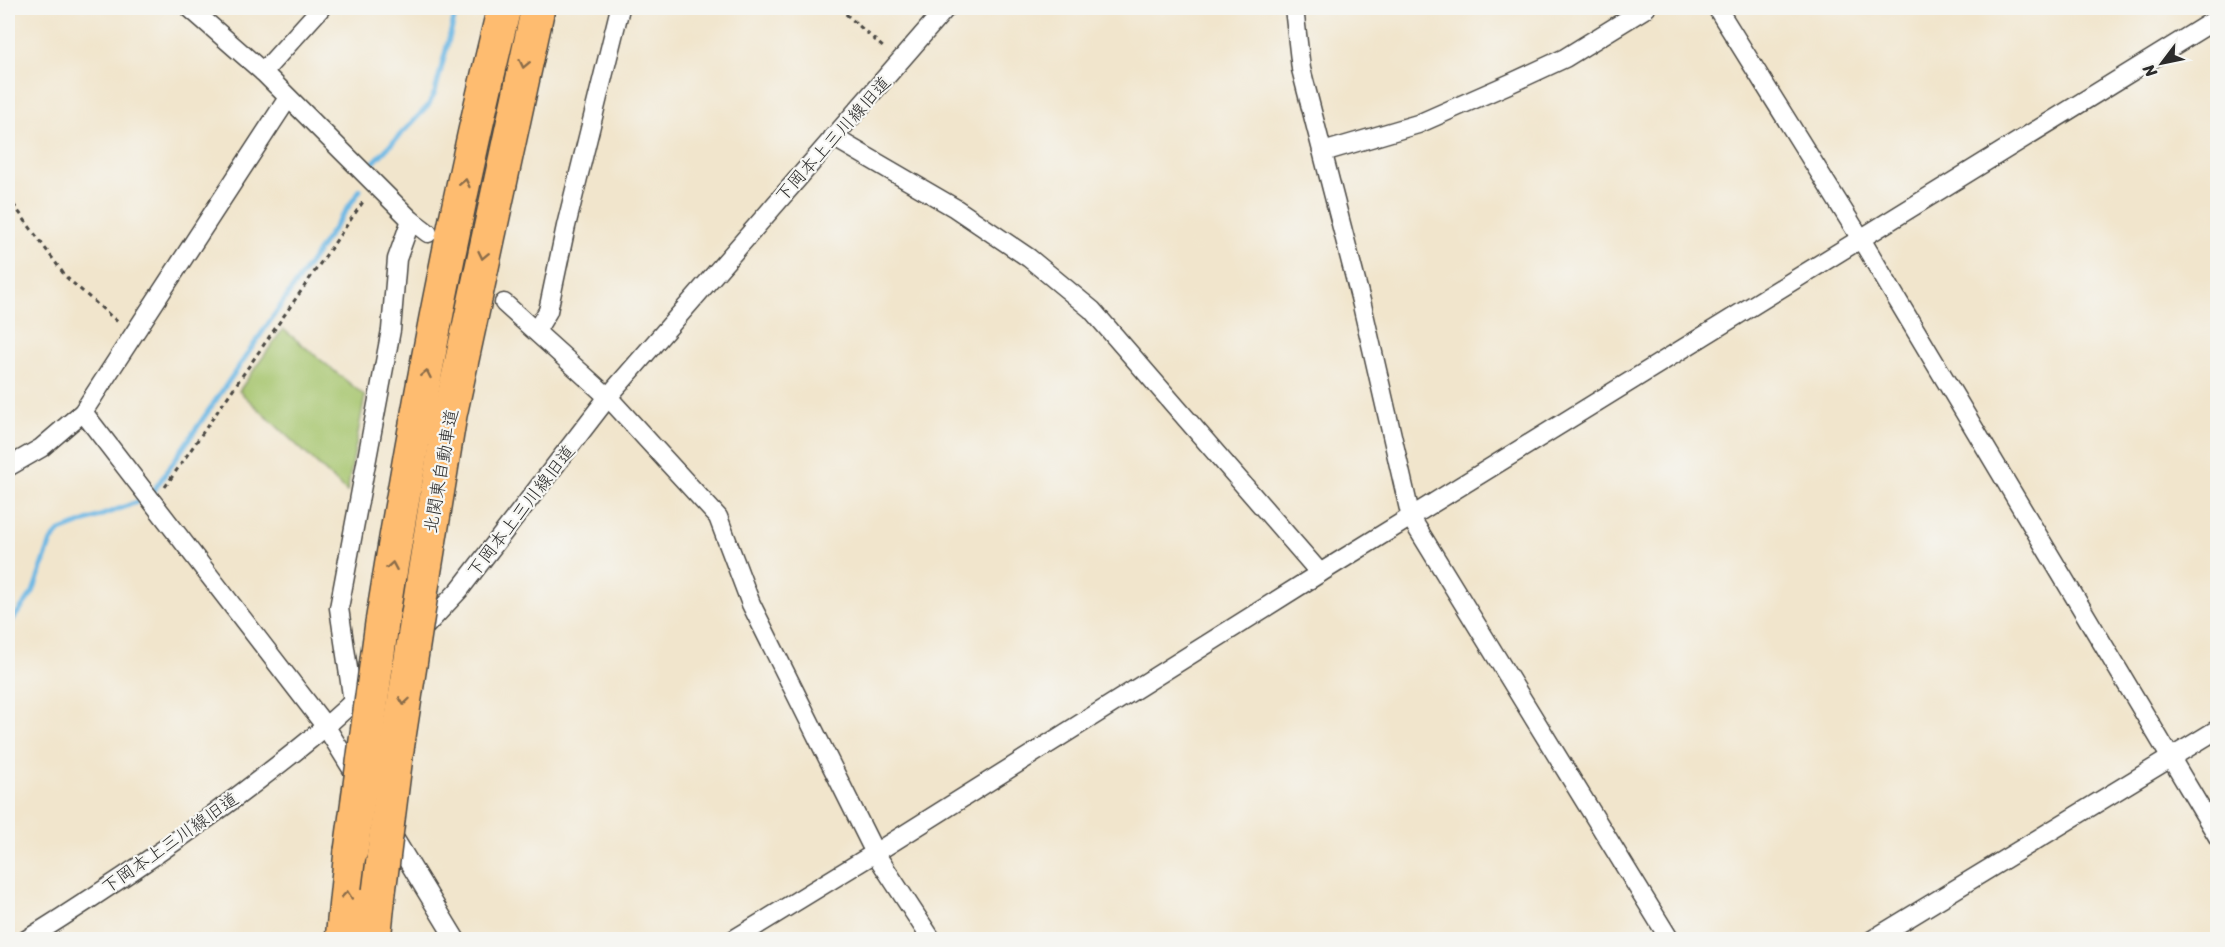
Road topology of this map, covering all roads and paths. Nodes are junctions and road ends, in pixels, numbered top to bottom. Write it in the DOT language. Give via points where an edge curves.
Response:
graph roads {
  1 [pos="190,8"];
  2 [pos="321,8"];
  3 [pos="504,8"];
  4 [pos="538,8"];
  5 [pos="620,8"];
  6 [pos="839,8"];
  7 [pos="946,8"];
  8 [pos="1294,8"];
  9 [pos="1646,8"];
  10 [pos="1717,8"];
  11 [pos="2217,18"];
  12 [pos="900,63"];
  13 [pos="262,72"];
  14 [pos="288,99"];
  15 [pos="833,137"];
  16 [pos="1323,152"];
  17 [pos="374,184"];
  18 [pos="8,197"];
  19 [pos="411,220"];
  20 [pos="428,233"];
  21 [pos="1861,239"];
  22 [pos="504,303"];
  23 [pos="536,331"];
  24 [pos="133,335"];
  25 [pos="608,397"];
  26 [pos="83,412"];
  27 [pos="8,467"];
  28 [pos="153,503"];
  29 [pos="1412,518"];
  30 [pos="1320,573"];
  31 [pos="353,702"];
  32 [pos="326,727"];
  33 [pos="2217,729"];
  34 [pos="2170,758"];
  35 [pos="2217,837"];
  36 [pos="875,853"];
  37 [pos="26,939"];
  38 [pos="342,939"];
  39 [pos="374,939"];
  40 [pos="456,939"];
  41 [pos="733,939"];
  42 [pos="932,939"];
  43 [pos="1670,939"];
  44 [pos="1872,939"];
  1 -- 13 [label="street"];
  2 -- 13 [label="street"];
  38 -- 3 [label="highway, 北関東自動車道, one-way, bridge" via="382,623 419,410"];
  4 -- 39 [label="highway, 北関東自動車道, one-way, bridge" via="450,415 397,744"];
  5 -- 23 [label="street" via="549,311"];
  6 -- 12 [label="path"];
  7 -- 12 [label="street, 下岡本上三川線旧道"];
  8 -- 16 [label="street" via="1301,69"];
  9 -- 16 [label="street" via="1565,58 1511,83 1418,124"];
  10 -- 21 [label="street"];
  11 -- 21 [label="street"];
  12 -- 15 [label="street, 下岡本上三川線旧道"];
  13 -- 14 [label="street"];
  14 -- 17 [label="street"];
  14 -- 24 [label="street"];
  15 -- 25 [label="street, 下岡本上三川線旧道"];
  15 -- 30 [label="street" via="955,208 1029,258 1092,310"];
  16 -- 29 [label="street"];
  17 -- 19 [label="street"];
  17 -- 28 [label="path"];
  18 -- 24 [label="path" via="66,277"];
  19 -- 20 [label="street"];
  19 -- 31 [label="street" via="397,259 391,330 339,608"];
  21 -- 29 [label="street"];
  21 -- 34 [label="street"];
  22 -- 23 [label="street"];
  23 -- 25 [label="street"];
  24 -- 26 [label="street"];
  25 -- 31 [label="street, 下岡本上三川線旧道" via="460,589"];
  25 -- 36 [label="street" via="718,517 751,604"];
  26 -- 27 [label="street" via="41,448"];
  26 -- 28 [label="street"];
  28 -- 32 [label="street"];
  29 -- 30 [label="street"];
  29 -- 43 [label="street"];
  30 -- 36 [label="street"];
  31 -- 32 [label="street, 下岡本上三川線旧道"];
  32 -- 37 [label="street, 下岡本上三川線旧道" via="138,868"];
  32 -- 40 [label="street"];
  33 -- 34 [label="street"];
  34 -- 35 [label="street"];
  34 -- 44 [label="street"];
  36 -- 41 [label="street"];
  36 -- 42 [label="street"];
}
